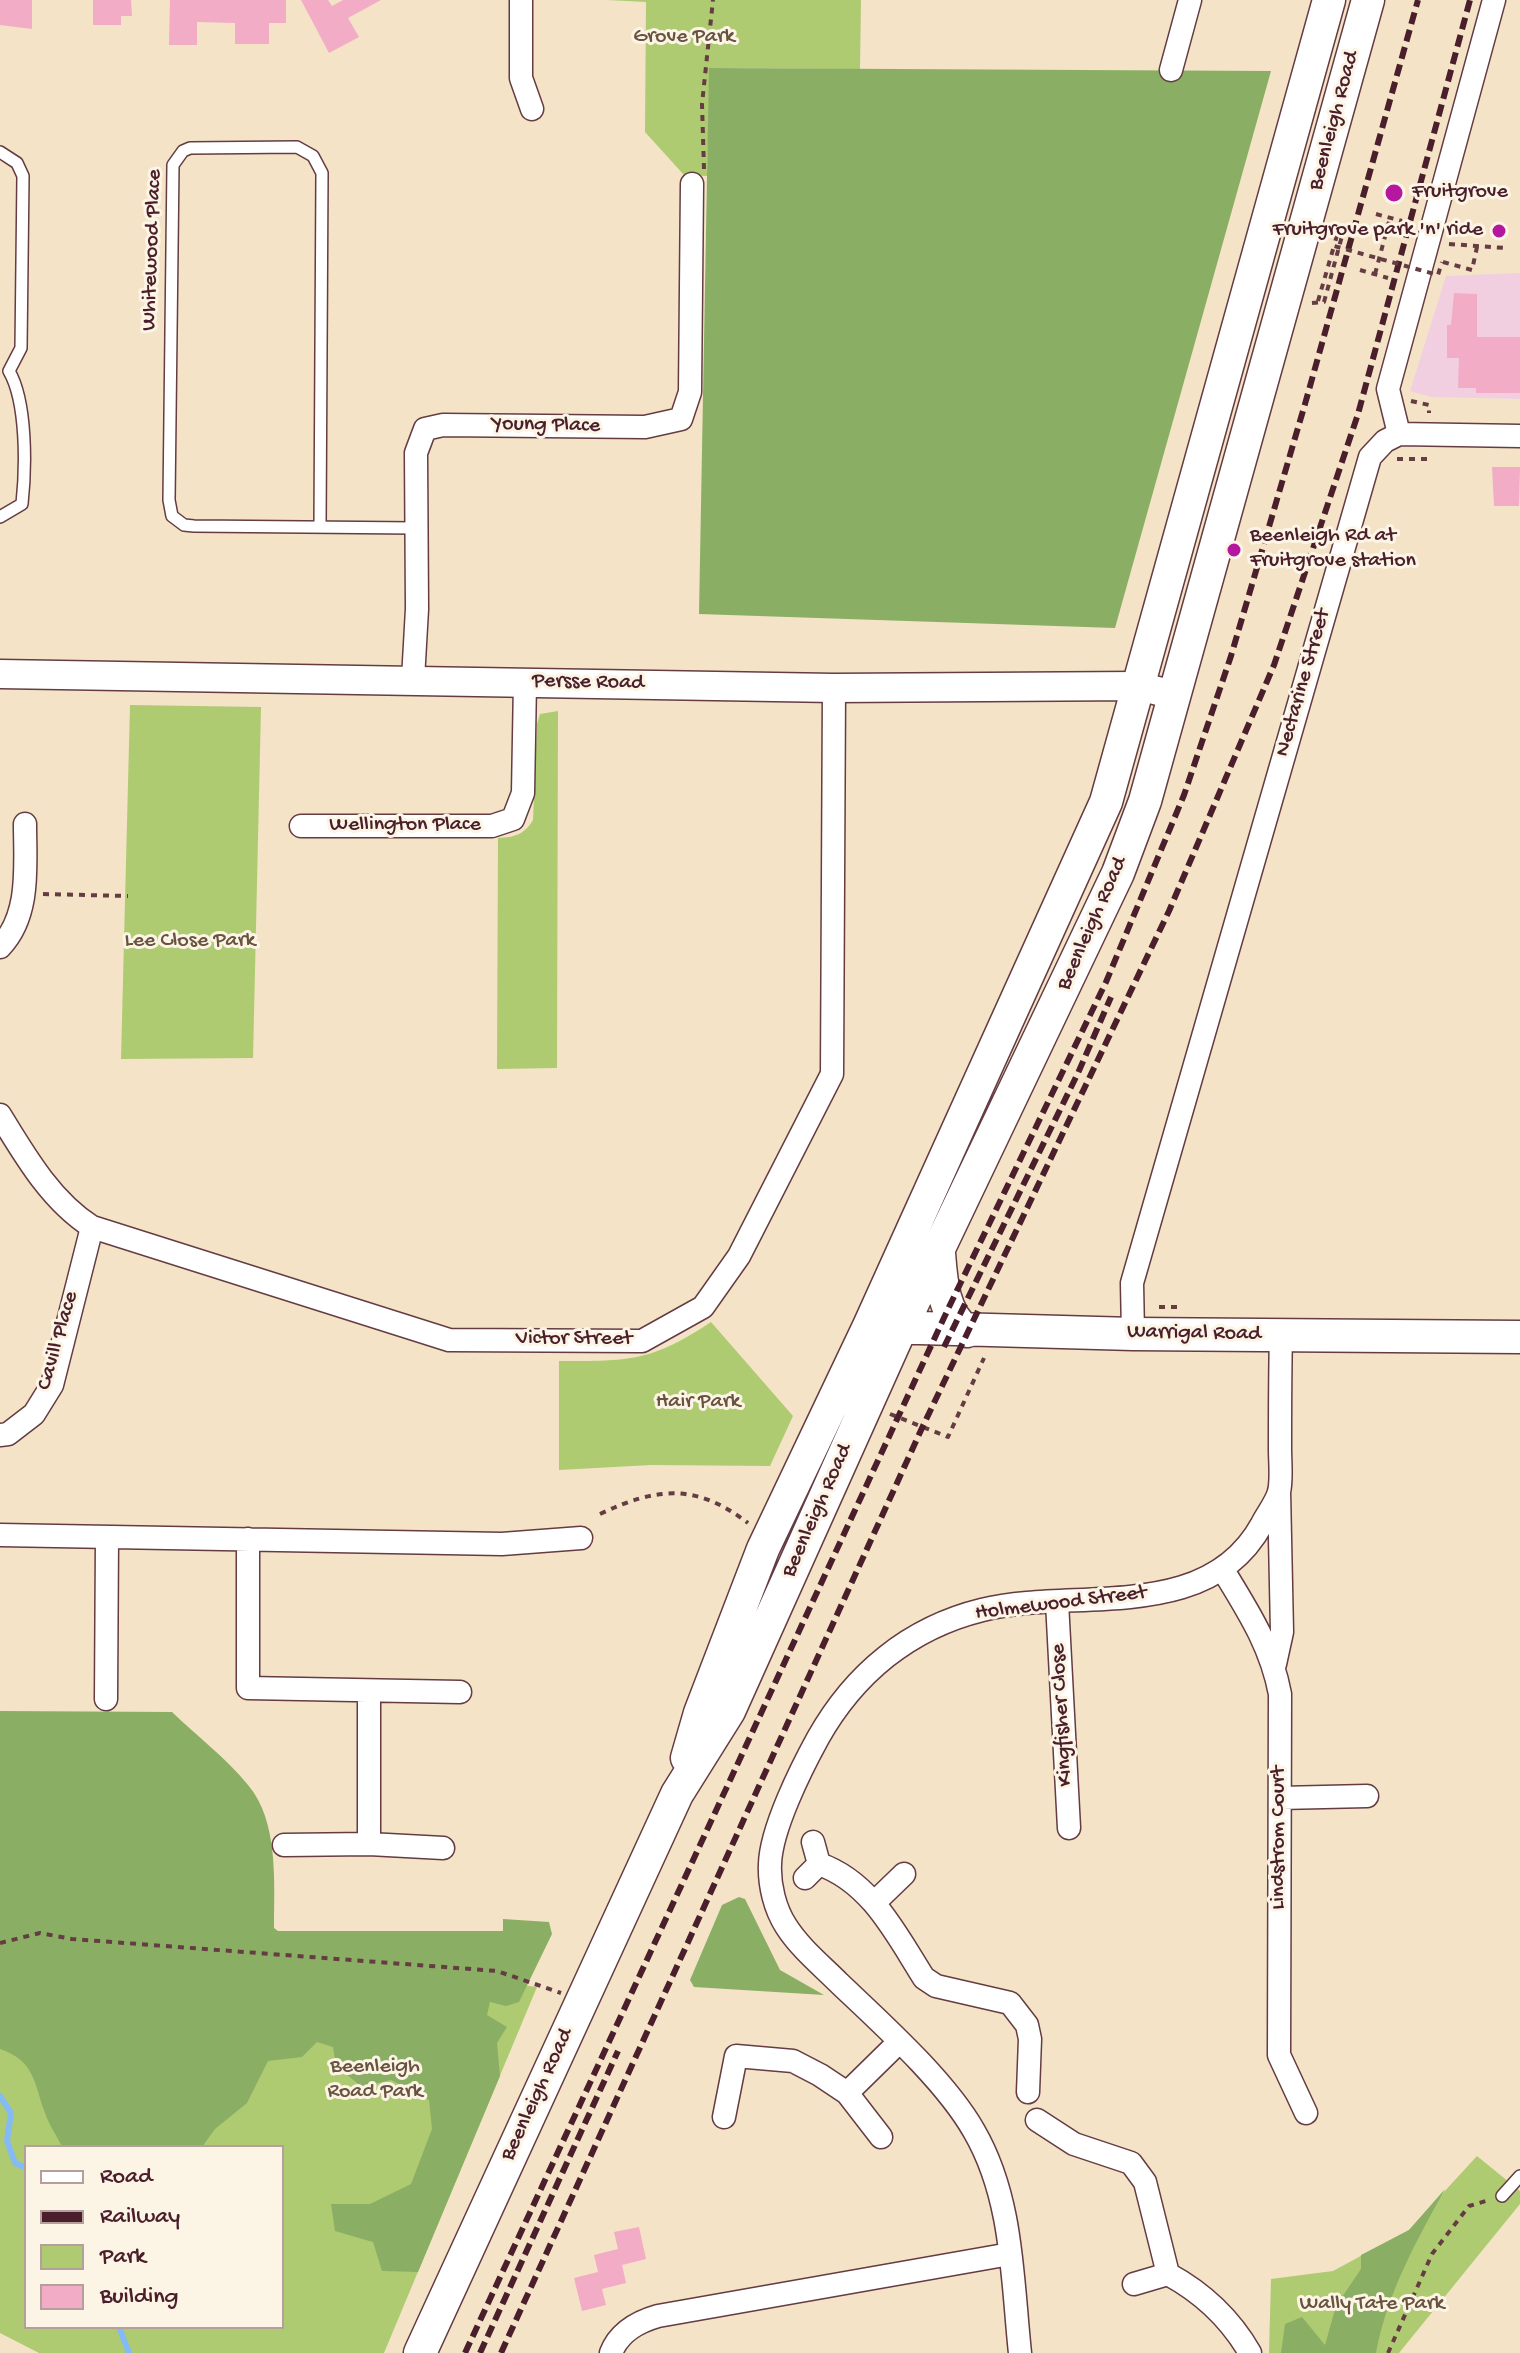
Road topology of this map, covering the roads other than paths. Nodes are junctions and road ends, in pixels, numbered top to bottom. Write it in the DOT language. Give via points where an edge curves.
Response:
graph roads {
  1 [pos="521,0"];
  2 [pos="1190,0"];
  3 [pos="1329,0"];
  4 [pos="1368,0"];
  5 [pos="1494,0"];
  6 [pos="1171,70"];
  7 [pos="532,109"];
  8 [pos="0,152"];
  9 [pos="692,184"];
  10 [pos="5,371"];
  11 [pos="1399,434"];
  12 [pos="1520,436"];
  13 [pos="0,517"];
  14 [pos="320,526"];
  15 [pos="415,528"];
  16 [pos="0,674"];
  17 [pos="413,679"];
  18 [pos="525,682"];
  19 [pos="1138,686"];
  20 [pos="834,688"];
  21 [pos="1174,695"];
  22 [pos="25,824"];
  23 [pos="301,826"];
  24 [pos="0,947"];
  25 [pos="0,1115"];
  26 [pos="92,1227"];
  27 [pos="939,1253"];
  28 [pos="869,1326"];
  29 [pos="901,1328"];
  30 [pos="967,1331"];
  31 [pos="1133,1334"];
  32 [pos="1281,1335"];
  33 [pos="1520,1337"];
  34 [pos="0,1435"];
  35 [pos="1279,1491"];
  36 [pos="0,1535"];
  37 [pos="107,1537"];
  38 [pos="581,1538"];
  39 [pos="248,1539"];
  40 [pos="1223,1570"];
  41 [pos="1057,1602"];
  42 [pos="1275,1664"];
  43 [pos="369,1691"];
  44 [pos="460,1692"];
  45 [pos="106,1699"];
  46 [pos="677,1794"];
  47 [pos="1367,1796"];
  48 [pos="1280,1798"];
  49 [pos="1069,1828"];
  50 [pos="369,1844"];
  51 [pos="284,1845"];
  52 [pos="443,1848"];
  53 [pos="812,1861"];
  54 [pos="904,1874"];
  55 [pos="875,1902"];
  56 [pos="899,2042"];
  57 [pos="1028,2092"];
  58 [pos="847,2093"];
  59 [pos="1306,2113"];
  60 [pos="724,2117"];
  61 [pos="1037,2120"];
  62 [pos="881,2137"];
  63 [pos="1520,2176"];
  64 [pos="1502,2196"];
  65 [pos="1010,2254"];
  66 [pos="1168,2274"];
  67 [pos="1134,2284"];
  68 [pos="420,2353"];
  69 [pos="611,2353"];
  70 [pos="1020,2353"];
  71 [pos="1250,2353"];
  1 -- 7 [label="street" via="521,78"];
  2 -- 6 [label="street"];
  3 -- 19 [label="main road, Beenleigh Road"];
  4 -- 21 [label="main road, Beenleigh Road"];
  5 -- 11 [label="street" via="1388,389"];
  8 -- 10 [label="lane" via="17,163 23,176 21,348"];
  9 -- 15 [label="street, Young Place" via="690,392 681,419 645,427 425,429 416,453"];
  10 -- 13 [label="lane" via="19,389 24,485 22,504"];
  11 -- 12 [label="street"];
  11 -- 31 [label="street, Nectarine Street" via="1370,457 1332,584 1132,1283"];
  14 -- 14 [label="lane, Whitewood Place" via="194,526 172,516 173,165 190,148 297,147 313,156 322,173"];
  14 -- 15 [label="lane, Whitewood Place"];
  15 -- 17 [label="street, Young Place"];
  16 -- 17 [label="street, Persse Road"];
  17 -- 18 [label="street, Persse Road"];
  18 -- 20 [label="street, Persse Road"];
  18 -- 23 [label="street, Wellington Place" via="523,793 513,819 492,826"];
  19 -- 20 [label="street, Persse Road"];
  19 -- 21 [label="street, Persse Road"];
  19 -- 28 [label="main road, Beenleigh Road" via="1106,802"];
  20 -- 26 [label="street, Victor Street" via="832,1074 739,1256 703,1307 642,1341 449,1340"];
  21 -- 27 [label="main road, Beenleigh Road" via="1145,801 1118,873"];
  22 -- 24 [label="street" via="24,894 16,924"];
  25 -- 26 [label="street, Victor Street" via="53,1193"];
  26 -- 34 [label="street, Cavill Place" via="52,1385 34,1414"];
  27 -- 29 [label="main road, Beenleigh Road"];
  27 -- 30 [label="main road" via="949,1307 956,1324"];
  28 -- 29 [label="main road, Warrigal Road"];
  28 -- 46 [label="main road, Beenleigh Road" via="763,1549 700,1713"];
  29 -- 30 [label="main road, Warrigal Road"];
  29 -- 46 [label="main road, Beenleigh Road" via="729,1711"];
  30 -- 31 [label="main road, Warrigal Road"];
  31 -- 32 [label="main road, Warrigal Road"];
  32 -- 33 [label="main road, Warrigal Road"];
  32 -- 35 [label="street, Holmewood Street"];
  35 -- 40 [label="street, Holmewood Street" via="1255,1537"];
  35 -- 42 [label="street" via="1282,1632"];
  36 -- 37 [label="street"];
  37 -- 39 [label="street"];
  37 -- 45 [label="street"];
  38 -- 39 [label="street" via="548,1549"];
  39 -- 43 [label="street" via="248,1688"];
  40 -- 41 [label="street, Holmewood Street" via="1172,1592"];
  40 -- 42 [label="street, Lindstrom Court"];
  41 -- 49 [label="street, Kingfisher Close"];
  41 -- 56 [label="street, Holmewood Street" via="985,1609 951,1619 895,1648 844,1698 818,1739 779,1826 769,1863 784,1924"];
  42 -- 48 [label="street, Lindstrom Court"];
  43 -- 44 [label="street"];
  43 -- 50 [label="street"];
  46 -- 68 [label="main road, Beenleigh Road"];
  47 -- 48 [label="street"];
  48 -- 59 [label="street, Lindstrom Court" via="1279,2055"];
  50 -- 51 [label="street"];
  50 -- 52 [label="street"];
  53 -- 55 [label="street" via="839,1871"];
  54 -- 55 [label="street"];
  55 -- 57 [label="street" via="924,1978 936,1986 1010,2003 1027,2025 1030,2039"];
  56 -- 58 [label="street"];
  56 -- 65 [label="street, Holmewood Street" via="974,2130 993,2170"];
  58 -- 60 [label="street" via="793,2061 736,2056"];
  58 -- 62 [label="street"];
  61 -- 66 [label="street" via="1074,2144 1131,2163 1145,2182"];
  63 -- 64 [label="lane"];
  65 -- 69 [label="street" via="658,2316 622,2334"];
  65 -- 70 [label="street, Holmewood Street"];
  66 -- 67 [label="street"];
  66 -- 71 [label="street" via="1215,2306"];
}
